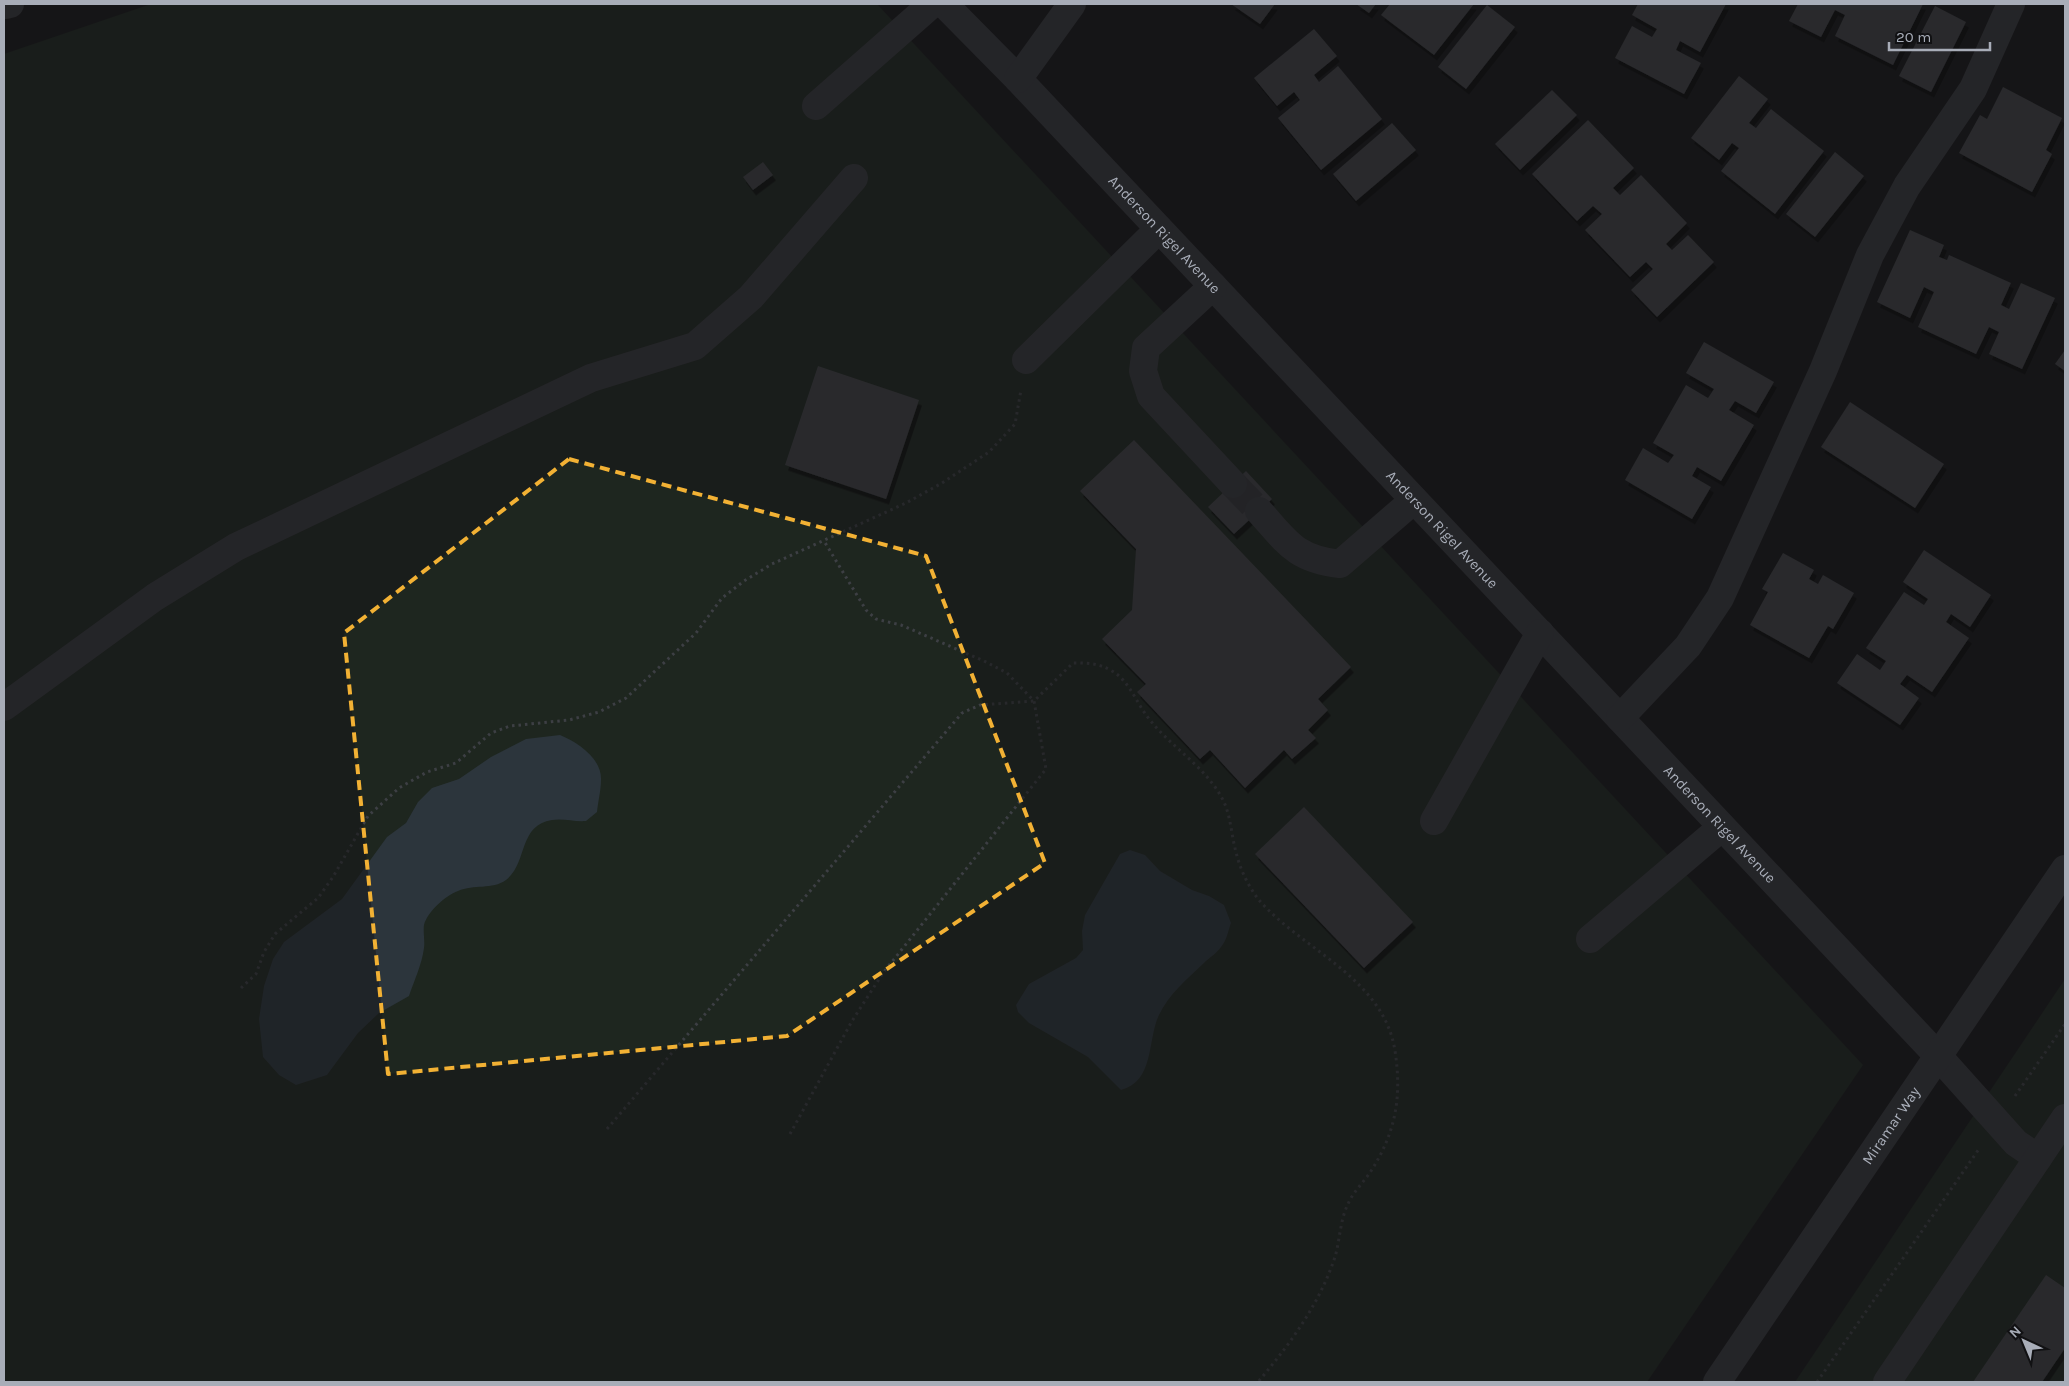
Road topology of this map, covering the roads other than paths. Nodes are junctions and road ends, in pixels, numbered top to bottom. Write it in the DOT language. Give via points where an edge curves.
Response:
graph roads {
  1 [pos="932,4"];
  2 [pos="944,4"];
  3 [pos="1072,4"];
  4 [pos="2010,4"];
  5 [pos="1018,79"];
  6 [pos="816,106"];
  7 [pos="854,178"];
  8 [pos="1159,230"];
  9 [pos="1213,286"];
  10 [pos="1026,360"];
  11 [pos="1233,484"];
  12 [pos="1414,500"];
  13 [pos="1258,511"];
  14 [pos="1540,633"];
  15 [pos="4,707"];
  16 [pos="1620,718"];
  17 [pos="1434,821"];
  18 [pos="1722,827"];
  19 [pos="2065,869"];
  20 [pos="1590,939"];
  21 [pos="1939,1057"];
  22 [pos="2065,1118"];
  23 [pos="2038,1158"];
  24 [pos="1717,1382"];
  25 [pos="1887,1382"];
  1 -- 6 [label="street"];
  2 -- 5 [label="street, Anderson Rigel Avenue"];
  3 -- 5 [label="street"];
  4 -- 16 [label="street" via="1973,89 1907,186 1870,255 1823,371 1720,598 1688,646"];
  5 -- 8 [label="street, Anderson Rigel Avenue"];
  7 -- 15 [label="street" via="751,297 696,346 591,378 236,547 155,596"];
  8 -- 9 [label="street, Anderson Rigel Avenue"];
  8 -- 10 [label="street"];
  9 -- 11 [label="street" via="1146,348 1143,371 1151,396"];
  9 -- 12 [label="street, Anderson Rigel Avenue"];
  12 -- 13 [label="street" via="1340,564 1317,562 1295,551"];
  12 -- 14 [label="street, Anderson Rigel Avenue"];
  14 -- 16 [label="street, Anderson Rigel Avenue"];
  14 -- 17 [label="street"];
  16 -- 18 [label="street, Anderson Rigel Avenue"];
  18 -- 20 [label="street"];
  18 -- 21 [label="street, Anderson Rigel Avenue"];
  19 -- 21 [label="street, Miramar Way"];
  21 -- 23 [label="street, Anderson Rigel Avenue" via="2016,1143"];
  21 -- 24 [label="street, Miramar Way"];
  22 -- 23 [label="street"];
  23 -- 25 [label="street"];
}
